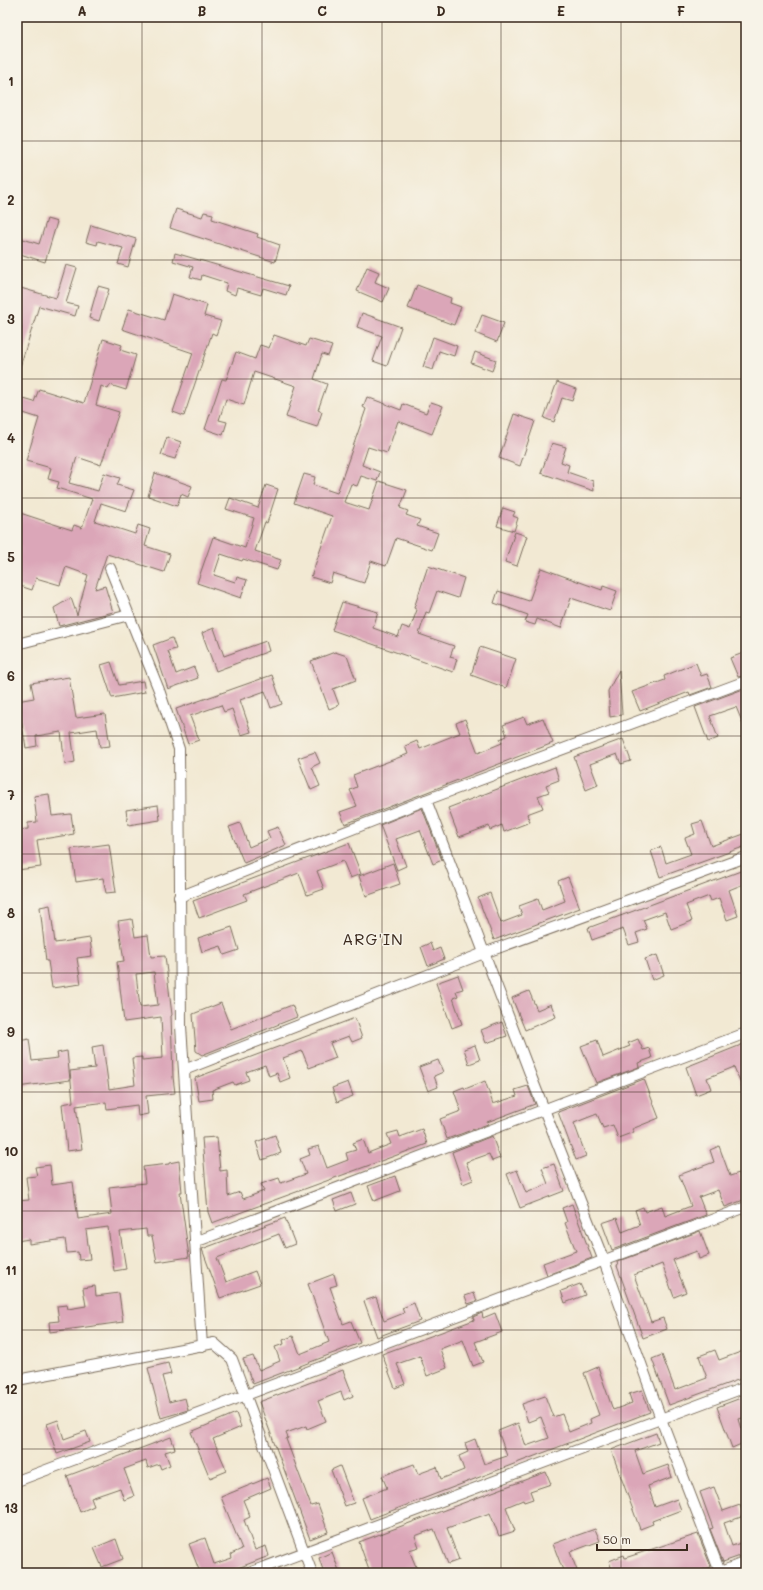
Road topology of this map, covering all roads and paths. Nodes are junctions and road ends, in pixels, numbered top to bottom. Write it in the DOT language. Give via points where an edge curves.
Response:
graph roads {
  1 [pos="110,568"];
  2 [pos="129,615"];
  3 [pos="17,644"];
  4 [pos="746,680"];
  5 [pos="426,800"];
  6 [pos="746,857"];
  7 [pos="179,897"];
  8 [pos="484,953"];
  9 [pos="746,1033"];
  10 [pos="184,1070"];
  11 [pos="544,1110"];
  12 [pos="746,1208"];
  13 [pos="195,1242"];
  14 [pos="604,1261"];
  15 [pos="202,1346"];
  16 [pos="17,1380"];
  17 [pos="746,1386"];
  18 [pos="245,1395"];
  19 [pos="661,1419"];
  20 [pos="17,1481"];
  21 [pos="304,1553"];
  22 [pos="746,1562"];
  23 [pos="719,1572"];
  24 [pos="249,1573"];
  25 [pos="312,1573"];
  1 -- 2 [label="street"];
  2 -- 3 [label="street"];
  2 -- 7 [label="street" via="179,749"];
  4 -- 5 [label="street"];
  5 -- 7 [label="street"];
  5 -- 8 [label="street"];
  6 -- 8 [label="street"];
  7 -- 10 [label="street"];
  8 -- 10 [label="street"];
  8 -- 11 [label="street"];
  9 -- 11 [label="street"];
  10 -- 13 [label="street"];
  11 -- 13 [label="street"];
  11 -- 14 [label="street"];
  12 -- 14 [label="street"];
  13 -- 15 [label="street"];
  14 -- 18 [label="street"];
  14 -- 19 [label="street"];
  15 -- 16 [label="street"];
  15 -- 18 [label="street" via="214,1343 232,1359"];
  17 -- 19 [label="street"];
  18 -- 20 [label="street"];
  18 -- 21 [label="street"];
  19 -- 21 [label="street"];
  19 -- 23 [label="street"];
  21 -- 24 [label="street"];
  21 -- 25 [label="street"];
  22 -- 23 [label="street"];
}
